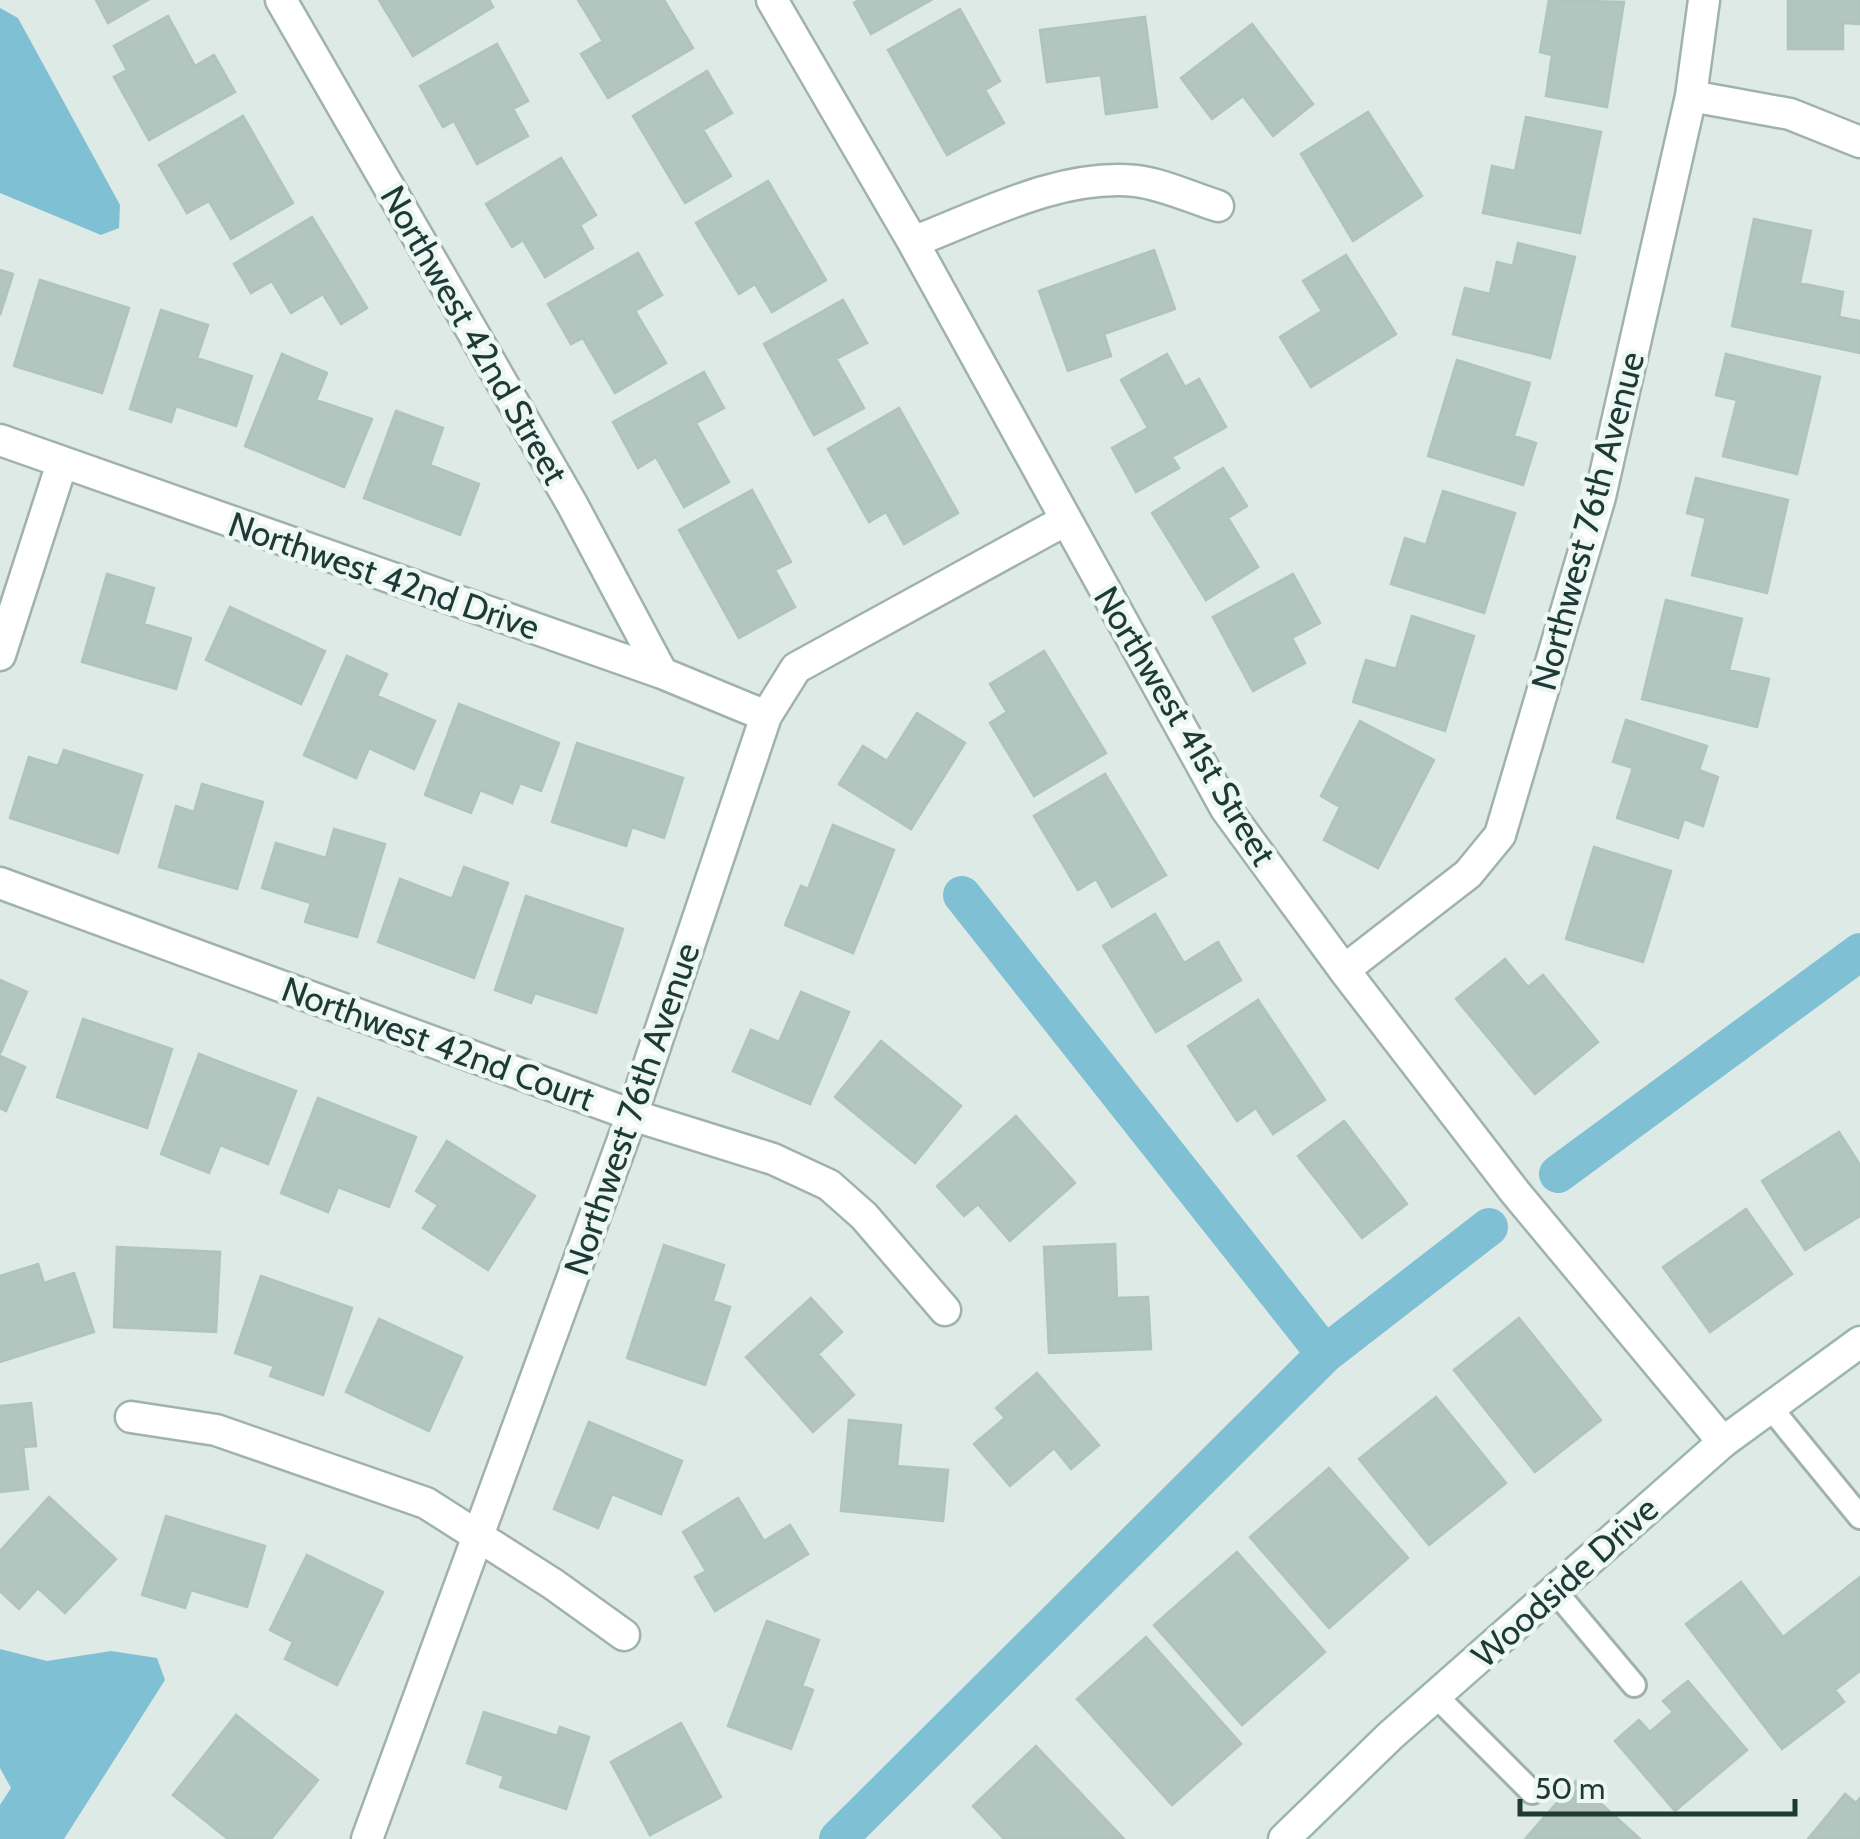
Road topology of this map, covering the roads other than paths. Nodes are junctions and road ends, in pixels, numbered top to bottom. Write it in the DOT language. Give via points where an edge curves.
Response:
graph roads {
  1 [pos="281,0"];
  2 [pos="772,0"];
  3 [pos="1704,0"];
  4 [pos="1692,96"];
  5 [pos="1860,142"];
  6 [pos="1218,206"];
  7 [pos="913,242"];
  8 [pos="0,440"];
  9 [pos="62,463"];
  10 [pos="1064,520"];
  11 [pos="0,655"];
  12 [pos="662,673"];
  13 [pos="766,716"];
  14 [pos="0,882"];
  15 [pos="1344,970"];
  16 [pos="632,1115"];
  17 [pos="945,1310"];
  18 [pos="1860,1342"];
  19 [pos="1770,1407"];
  20 [pos="131,1418"];
  21 [pos="1722,1442"];
  22 [pos="1860,1517"];
  23 [pos="479,1537"];
  24 [pos="1554,1591"];
  25 [pos="624,1635"];
  26 [pos="1634,1684"];
  27 [pos="1436,1696"];
  28 [pos="1532,1792"];
  29 [pos="367,1839"];
  30 [pos="1284,1839"];
  1 -- 12 [label="street, Northwest 42nd Street"];
  2 -- 7 [label="street, Northwest 41st Street"];
  3 -- 4 [label="street, Northwest 76th Avenue"];
  4 -- 5 [label="street" via="1790,114"];
  4 -- 15 [label="street, Northwest 76th Avenue" via="1600,497 1500,835 1468,874"];
  6 -- 7 [label="street" via="1136,182 1075,186"];
  7 -- 10 [label="street, Northwest 41st Street"];
  8 -- 9 [label="street, Northwest 42nd Drive"];
  9 -- 11 [label="street"];
  9 -- 12 [label="street, Northwest 42nd Drive"];
  10 -- 13 [label="street, Northwest 76th Avenue" via="796,668"];
  10 -- 15 [label="street, Northwest 41st Street" via="1226,808"];
  12 -- 13 [label="street, Northwest 42nd Drive"];
  13 -- 16 [label="street, Northwest 76th Avenue"];
  14 -- 16 [label="street, Northwest 42nd Court"];
  15 -- 21 [label="street, Northwest 41st Street" via="1515,1192"];
  16 -- 17 [label="street, Northwest 42nd Court" via="774,1159 829,1185"];
  16 -- 23 [label="street, Northwest 76th Avenue"];
  18 -- 19 [label="street, Woodside Drive"];
  19 -- 21 [label="street, Woodside Drive"];
  19 -- 22 [label="lane"];
  20 -- 23 [label="street" via="234,1436 426,1503"];
  21 -- 24 [label="street, Woodside Drive"];
  23 -- 25 [label="street"];
  23 -- 29 [label="street, Northwest 76th Avenue"];
  24 -- 26 [label="lane"];
  24 -- 27 [label="street, Woodside Drive"];
  27 -- 28 [label="lane"];
  27 -- 30 [label="street, Woodside Drive"];
}
